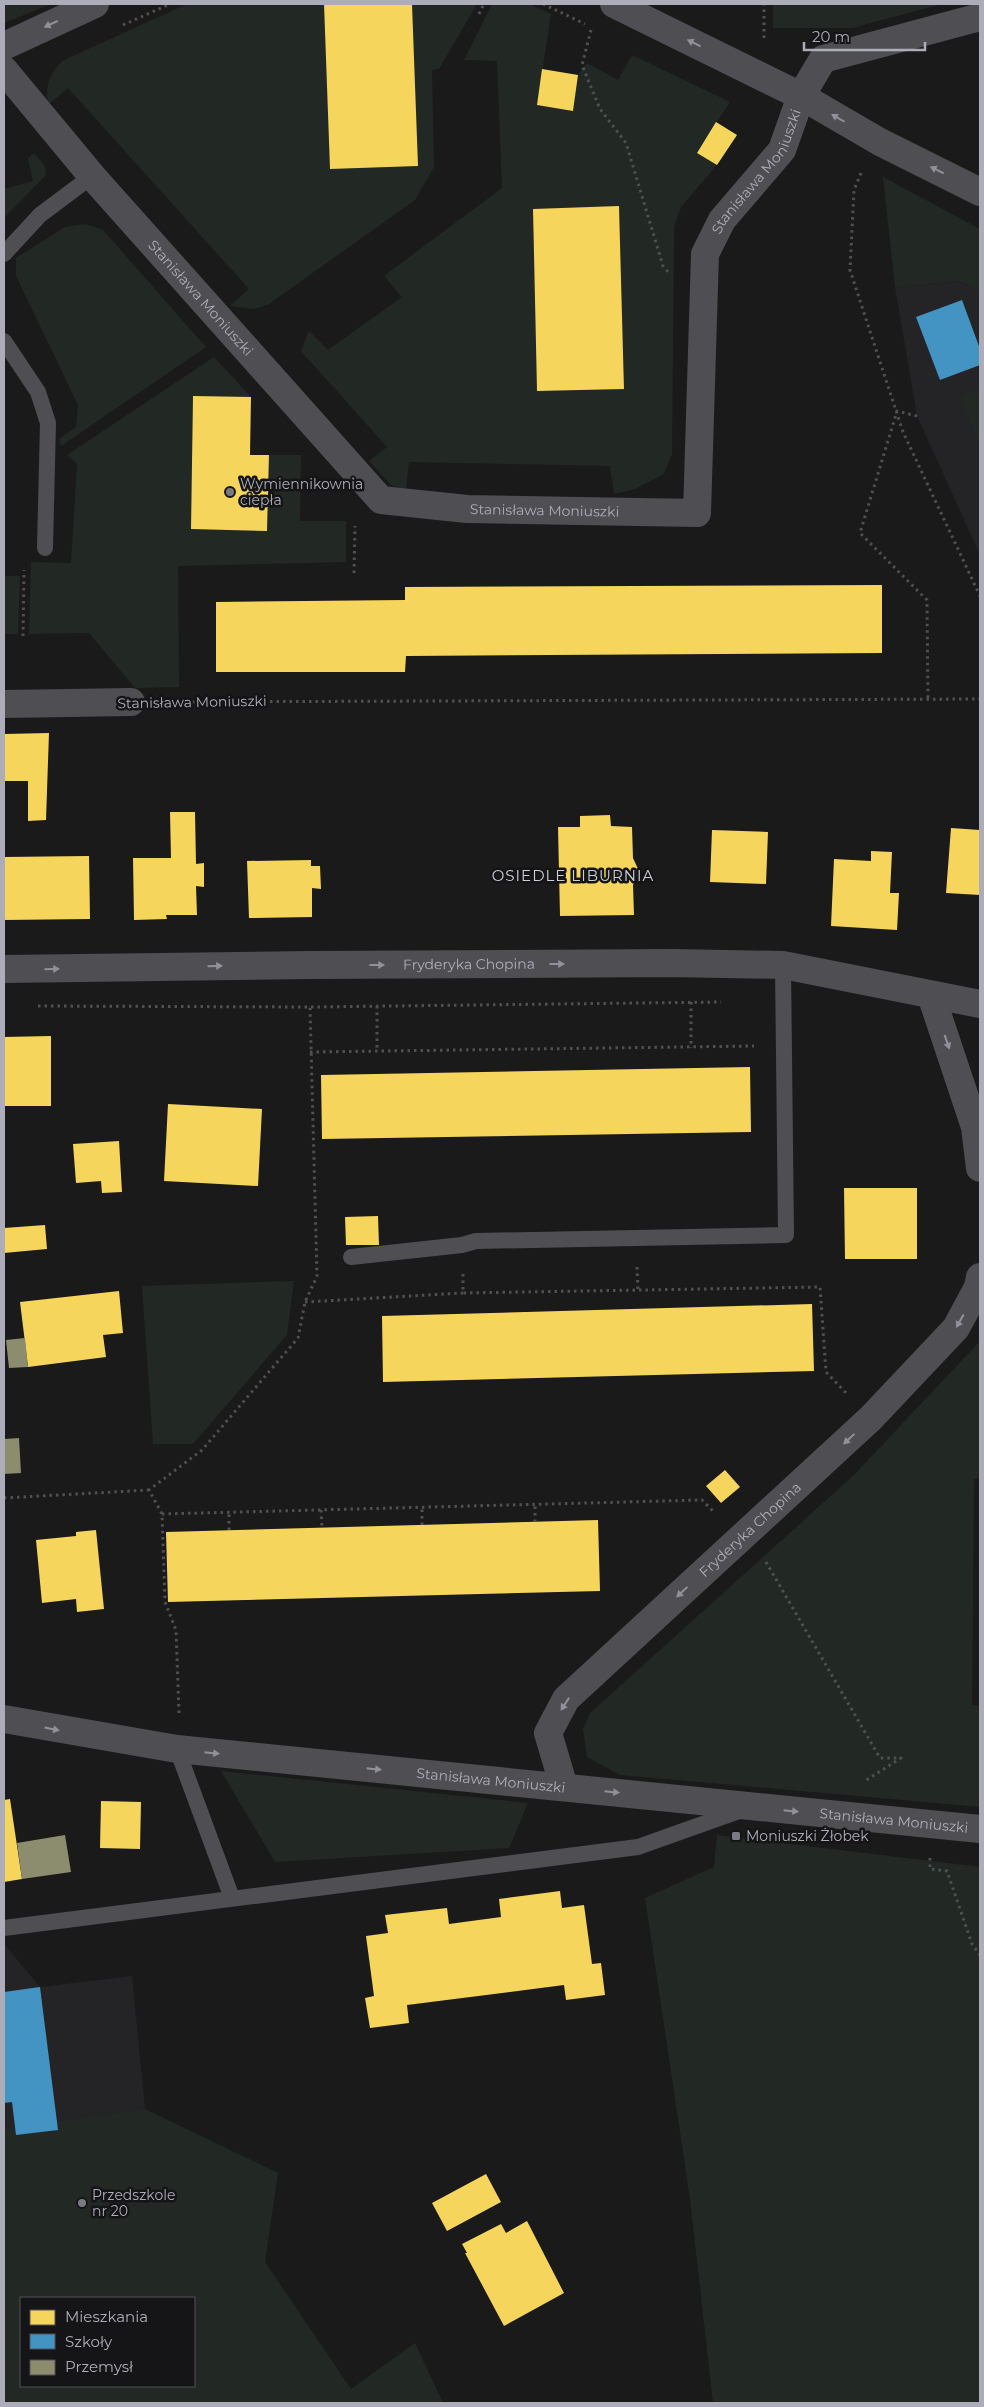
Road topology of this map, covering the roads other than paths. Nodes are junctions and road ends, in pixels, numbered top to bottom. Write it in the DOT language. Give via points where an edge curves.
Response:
graph roads {
  1 [pos="95,4"];
  2 [pos="614,4"];
  3 [pos="980,18"];
  4 [pos="4,46"];
  5 [pos="4,70"];
  6 [pos="801,96"];
  7 [pos="92,176"];
  8 [pos="980,192"];
  9 [pos="4,254"];
  10 [pos="4,341"];
  11 [pos="45,548"];
  12 [pos="131,702"];
  13 [pos="4,704"];
  14 [pos="783,965"];
  15 [pos="4,969"];
  16 [pos="931,995"];
  17 [pos="980,1004"];
  18 [pos="980,1163"];
  19 [pos="351,1257"];
  20 [pos="980,1277"];
  21 [pos="4,1719"];
  22 [pos="177,1749"];
  23 [pos="564,1787"];
  24 [pos="750,1807"];
  25 [pos="980,1829"];
  26 [pos="232,1898"];
  27 [pos="4,1928"];
  1 -- 4 [label="street, one-way"];
  6 -- 2 [label="street, one-way"];
  3 -- 6 [label="street" via="823,59"];
  5 -- 7 [label="street, Stanisława Moniuszki"];
  6 -- 7 [label="street, Stanisława Moniuszki" via="782,150 722,220 705,254 697,513 468,510 380,500"];
  8 -- 6 [label="street, one-way" via="880,142"];
  7 -- 9 [label="lane" via="40,215"];
  10 -- 11 [label="lane" via="38,392 48,424"];
  12 -- 13 [label="street, Stanisława Moniuszki"];
  15 -- 14 [label="street, Fryderyka Chopina, one-way" via="672,963"];
  14 -- 16 [label="street, Fryderyka Chopina"];
  14 -- 19 [label="lane" via="786,1235 476,1242"];
  16 -- 17 [label="street, Fryderyka Chopina"];
  16 -- 18 [label="street, one-way" via="975,1127"];
  20 -- 23 [label="street, Fryderyka Chopina, one-way" via="956,1328 871,1418 566,1699 548,1733"];
  21 -- 22 [label="street, Stanisława Moniuszki, one-way"];
  22 -- 23 [label="street, Stanisława Moniuszki, one-way"];
  22 -- 26 [label="lane"];
  23 -- 24 [label="street, Stanisława Moniuszki, one-way"];
  24 -- 25 [label="street, Stanisława Moniuszki, one-way"];
  24 -- 26 [label="lane" via="638,1847"];
  26 -- 27 [label="lane"];
}
